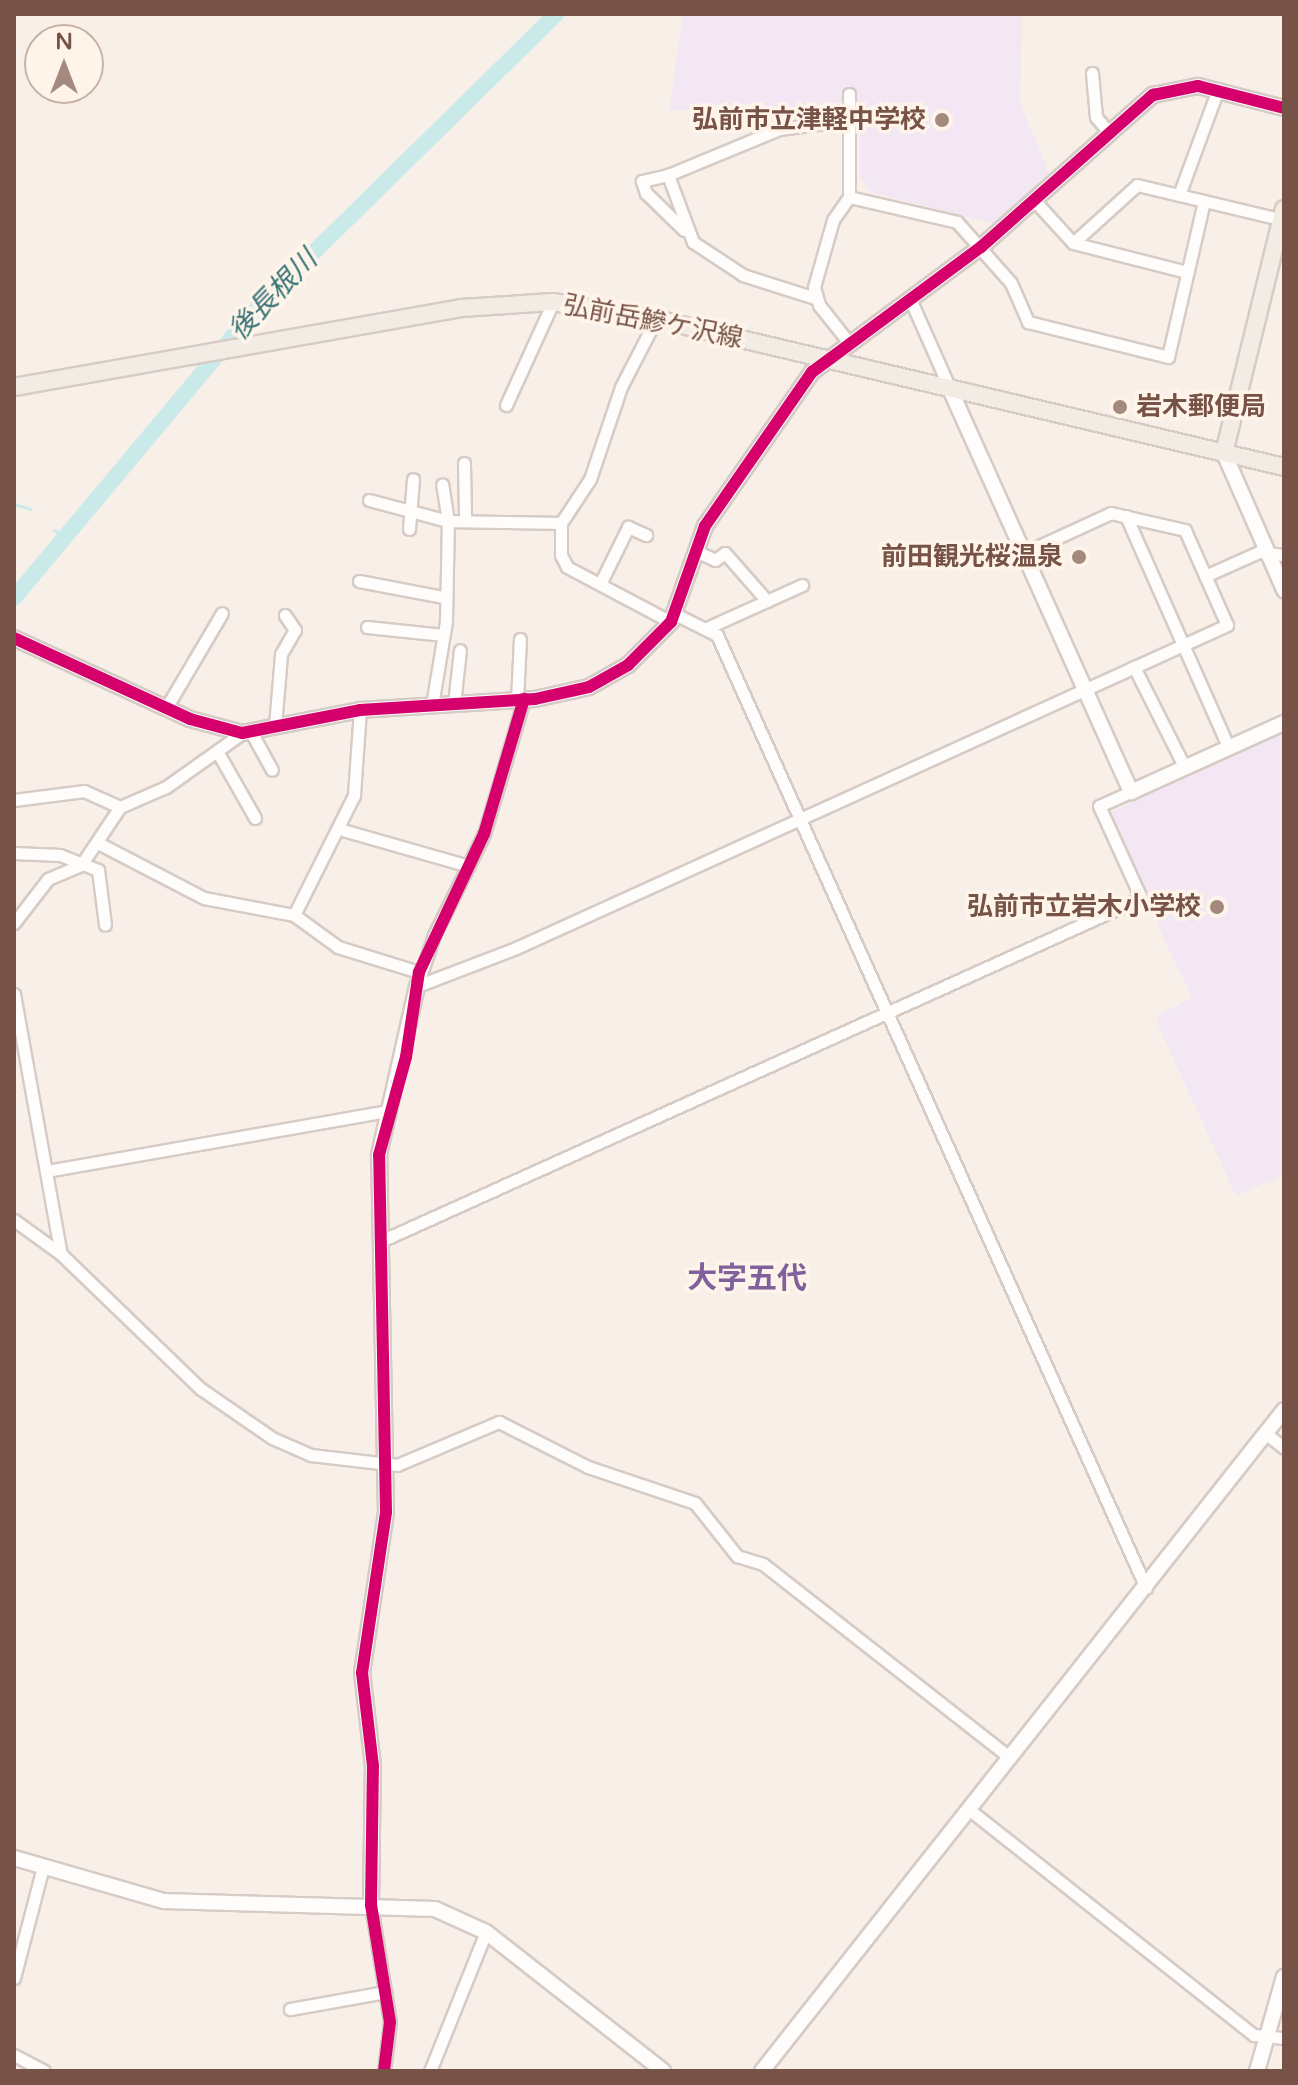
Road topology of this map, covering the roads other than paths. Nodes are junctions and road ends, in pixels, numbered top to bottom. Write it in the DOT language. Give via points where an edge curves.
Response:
graph roads {
  1 [pos="1092,73"];
  2 [pos="1218,89"];
  3 [pos="849,94"];
  4 [pos="1284,108"];
  5 [pos="849,120"];
  6 [pos="1107,130"];
  7 [pos="668,175"];
  8 [pos="1179,195"];
  9 [pos="849,197"];
  10 [pos="1033,199"];
  11 [pos="1204,201"];
  12 [pos="1283,216"];
  13 [pos="685,230"];
  14 [pos="1073,243"];
  15 [pos="981,247"];
  16 [pos="1187,272"];
  17 [pos="815,298"];
  18 [pos="911,301"];
  19 [pos="553,302"];
  20 [pos="656,319"];
  21 [pos="850,344"];
  22 [pos="827,360"];
  23 [pos="14,387"];
  24 [pos="950,389"];
  25 [pos="506,405"];
  26 [pos="1224,453"];
  27 [pos="464,463"];
  28 [pos="1284,467"];
  29 [pos="413,479"];
  30 [pos="442,484"];
  31 [pos="369,500"];
  32 [pos="1126,516"];
  33 [pos="465,517"];
  34 [pos="448,521"];
  35 [pos="411,523"];
  36 [pos="561,523"];
  37 [pos="646,535"];
  38 [pos="1266,550"];
  39 [pos="698,552"];
  40 [pos="1024,553"];
  41 [pos="1284,555"];
  42 [pos="1205,576"];
  43 [pos="359,581"];
  44 [pos="600,584"];
  45 [pos="802,585"];
  46 [pos="1284,590"];
  47 [pos="443,597"];
  48 [pos="767,601"];
  49 [pos="222,613"];
  50 [pos="285,615"];
  51 [pos="673,618"];
  52 [pos="367,627"];
  53 [pos="709,627"];
  54 [pos="444,635"];
  55 [pos="16,639"];
  56 [pos="520,639"];
  57 [pos="1182,646"];
  58 [pos="460,650"];
  59 [pos="1134,667"];
  60 [pos="1084,689"];
  61 [pos="521,699"];
  62 [pos="454,704"];
  63 [pos="432,705"];
  64 [pos="166,708"];
  65 [pos="360,710"];
  66 [pos="1284,723"];
  67 [pos="275,726"];
  68 [pos="246,732"];
  69 [pos="1229,748"];
  70 [pos="217,751"];
  71 [pos="1185,768"];
  72 [pos="272,770"];
  73 [pos="1131,792"];
  74 [pos="14,800"];
  75 [pos="120,807"];
  76 [pos="255,818"];
  77 [pos="799,819"];
  78 [pos="339,829"];
  79 [pos="98,843"];
  80 [pos="14,853"];
  81 [pos="81,865"];
  82 [pos="469,866"];
  83 [pos="294,915"];
  84 [pos="15,916"];
  85 [pos="105,925"];
  86 [pos="418,979"];
  87 [pos="14,994"];
  88 [pos="888,1013"];
  89 [pos="387,1111"];
  90 [pos="47,1171"];
  91 [pos="14,1220"];
  92 [pos="381,1241"];
  93 [pos="61,1254"];
  94 [pos="1284,1410"];
  95 [pos="1265,1433"];
  96 [pos="1284,1448"];
  97 [pos="387,1465"];
  98 [pos="1146,1588"];
  99 [pos="1010,1758"];
  100 [pos="971,1811"];
  101 [pos="14,1858"];
  102 [pos="43,1867"];
  103 [pos="371,1905"];
  104 [pos="486,1932"];
  105 [pos="1284,1977"];
  106 [pos="14,1978"];
  107 [pos="385,1992"];
  108 [pos="290,2009"];
  109 [pos="1266,2035"];
  110 [pos="1284,2038"];
  111 [pos="14,2055"];
  112 [pos="44,2071"];
  113 [pos="384,2071"];
  114 [pos="430,2071"];
  115 [pos="663,2071"];
  116 [pos="762,2071"];
  117 [pos="1257,2071"];
  1 -- 6 [label="street" via="1096,117"];
  2 -- 4 [label="street"];
  2 -- 6 [label="street" via="1167,90"];
  2 -- 8 [label="street"];
  3 -- 5 [label="street"];
  5 -- 7 [label="street" via="779,129"];
  5 -- 9 [label="street"];
  6 -- 10 [label="street"];
  7 -- 13 [label="street"];
  7 -- 13 [label="street" via="642,181 646,193"];
  8 -- 11 [label="street"];
  8 -- 14 [label="street" via="1132,187"];
  9 -- 15 [label="street" via="957,222"];
  9 -- 17 [label="street" via="833,220"];
  10 -- 14 [label="street"];
  10 -- 15 [label="street"];
  11 -- 12 [label="street"];
  11 -- 16 [label="street"];
  12 -- 26 [label="main road"];
  13 -- 17 [label="street" via="743,275"];
  14 -- 16 [label="street"];
  15 -- 16 [label="street" via="1011,283 1028,322 1168,357"];
  15 -- 18 [label="street"];
  17 -- 21 [label="street"];
  18 -- 21 [label="street"];
  18 -- 24 [label="street"];
  19 -- 20 [label="main road, 弘前岳鰺ケ沢線"];
  19 -- 23 [label="main road, 弘前岳鰺ケ沢線" via="461,308"];
  19 -- 25 [label="street"];
  20 -- 22 [label="main road, 弘前岳鰺ケ沢線"];
  20 -- 36 [label="street" via="621,387 590,479"];
  21 -- 22 [label="street"];
  22 -- 24 [label="main road, 弘前岳鰺ケ沢線"];
  22 -- 39 [label="street" via="743,468"];
  24 -- 26 [label="main road, 弘前岳鰺ケ沢線"];
  24 -- 40 [label="street"];
  26 -- 28 [label="main road, 弘前岳鰺ケ沢線"];
  26 -- 38 [label="street"];
  27 -- 33 [label="street"];
  29 -- 35 [label="street"];
  30 -- 34 [label="street"];
  31 -- 35 [label="street"];
  32 -- 40 [label="street" via="1111,513"];
  32 -- 42 [label="street" via="1185,530"];
  32 -- 57 [label="street"];
  33 -- 34 [label="street"];
  33 -- 36 [label="street"];
  34 -- 35 [label="street"];
  34 -- 47 [label="street"];
  36 -- 44 [label="street" via="567,567"];
  37 -- 44 [label="street" via="628,527"];
  38 -- 41 [label="street"];
  38 -- 42 [label="street"];
  38 -- 46 [label="street"];
  39 -- 48 [label="street" via="715,560 725,553"];
  39 -- 51 [label="street"];
  40 -- 60 [label="street"];
  42 -- 57 [label="street" via="1227,625"];
  43 -- 47 [label="street"];
  44 -- 51 [label="street"];
  45 -- 48 [label="street"];
  47 -- 54 [label="street"];
  48 -- 53 [label="street"];
  49 -- 64 [label="street"];
  50 -- 67 [label="street" via="295,630 281,654"];
  51 -- 53 [label="street"];
  51 -- 61 [label="street" via="616,674 573,693"];
  52 -- 54 [label="street"];
  53 -- 77 [label="street"];
  54 -- 63 [label="street"];
  55 -- 64 [label="street"];
  56 -- 61 [label="street"];
  57 -- 59 [label="street"];
  57 -- 69 [label="street"];
  58 -- 62 [label="street"];
  59 -- 60 [label="street"];
  59 -- 71 [label="street"];
  60 -- 73 [label="street"];
  60 -- 77 [label="street"];
  61 -- 62 [label="street"];
  61 -- 82 [label="street"];
  62 -- 63 [label="street"];
  63 -- 65 [label="street"];
  64 -- 68 [label="street"];
  65 -- 67 [label="street"];
  65 -- 78 [label="street" via="360,760"];
  66 -- 69 [label="street"];
  67 -- 68 [label="street"];
  68 -- 70 [label="street"];
  68 -- 72 [label="street"];
  69 -- 71 [label="street"];
  70 -- 75 [label="street" via="166,787"];
  70 -- 76 [label="street"];
  71 -- 73 [label="street"];
  73 -- 88 [label="street" via="1099,806 1141,898"];
  74 -- 75 [label="street" via="84,791"];
  75 -- 79 [label="street"];
  77 -- 86 [label="street"];
  77 -- 88 [label="street"];
  78 -- 82 [label="street"];
  78 -- 83 [label="street"];
  79 -- 81 [label="street"];
  79 -- 83 [label="street" via="204,898"];
  80 -- 81 [label="street" via="60,855"];
  81 -- 84 [label="street" via="48,879"];
  81 -- 85 [label="street" via="98,870"];
  82 -- 86 [label="street"];
  83 -- 86 [label="street" via="338,947"];
  86 -- 89 [label="street" via="406,1057"];
  87 -- 90 [label="street"];
  88 -- 92 [label="street"];
  88 -- 98 [label="street"];
  89 -- 90 [label="street"];
  89 -- 92 [label="street" via="379,1155"];
  90 -- 93 [label="street"];
  91 -- 93 [label="street"];
  92 -- 97 [label="street"];
  93 -- 97 [label="street" via="201,1389 272,1438 311,1455"];
  94 -- 95 [label="street"];
  95 -- 96 [label="street"];
  95 -- 98 [label="street"];
  97 -- 99 [label="street" via="499,1422 588,1467 695,1503 737,1556 763,1564"];
  97 -- 103 [label="street" via="362,1673 373,1766"];
  98 -- 99 [label="street"];
  99 -- 100 [label="street"];
  100 -- 109 [label="street" via="1154,1961 1254,2035"];
  100 -- 116 [label="street"];
  101 -- 102 [label="street"];
  102 -- 103 [label="street" via="164,1901"];
  102 -- 106 [label="street"];
  103 -- 104 [label="street" via="435,1909"];
  103 -- 107 [label="street"];
  104 -- 114 [label="street"];
  104 -- 115 [label="street"];
  105 -- 109 [label="street"];
  107 -- 108 [label="street"];
  107 -- 113 [label="street"];
  109 -- 110 [label="street"];
  109 -- 117 [label="street"];
  111 -- 112 [label="street"];
}
